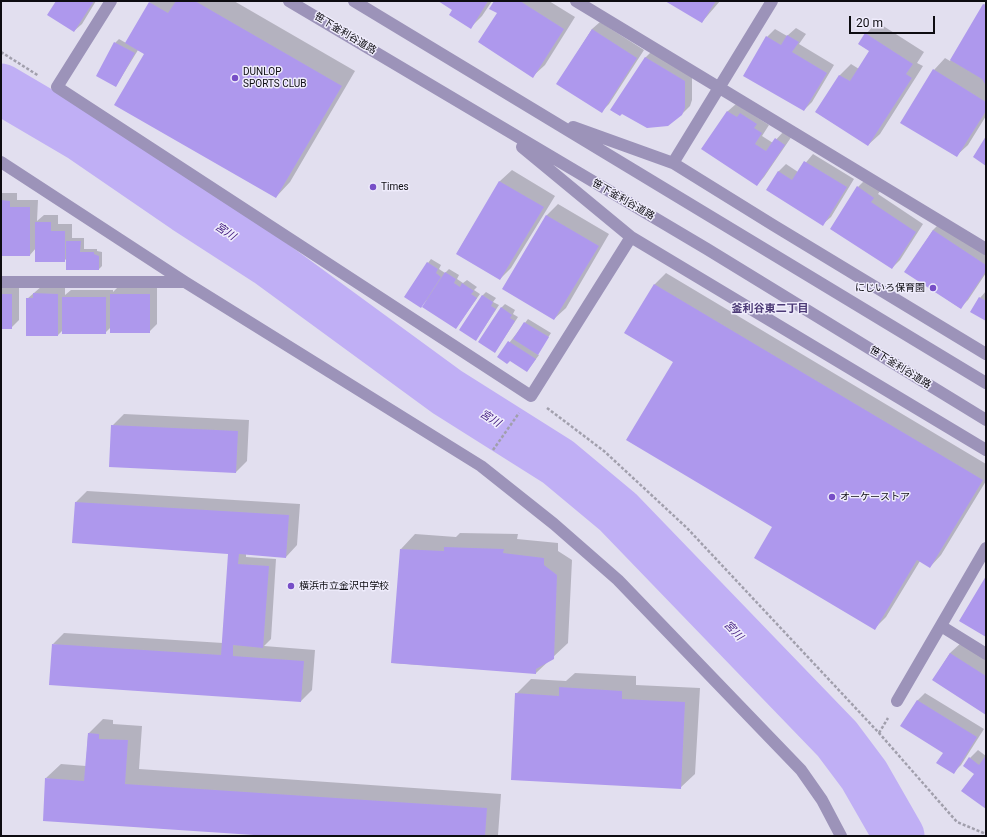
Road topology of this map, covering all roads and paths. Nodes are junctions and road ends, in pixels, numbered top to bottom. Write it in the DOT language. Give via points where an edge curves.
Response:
graph roads {
  1 [pos="111,1"];
  2 [pos="289,1"];
  3 [pos="354,1"];
  4 [pos="576,1"];
  5 [pos="772,1"];
  6 [pos="1,52"];
  7 [pos="57,87"];
  8 [pos="720,87"];
  9 [pos="550,119"];
  10 [pos="493,123"];
  11 [pos="1,162"];
  12 [pos="673,163"];
  13 [pos="631,237"];
  14 [pos="986,249"];
  15 [pos="1,282"];
  16 [pos="185,282"];
  17 [pos="986,354"];
  18 [pos="986,383"];
  19 [pos="531,396"];
  20 [pos="986,420"];
  21 [pos="986,450"];
  22 [pos="481,466"];
  23 [pos="986,548"];
  24 [pos="941,626"];
  25 [pos="986,654"];
  26 [pos="898,700"];
  27 [pos="986,834"];
  28 [pos="841,836"];
  1 -- 7 [label="street"];
  2 -- 10 [label="street, 笹下釜利谷道路"];
  3 -- 9 [label="street"];
  4 -- 8 [label="street"];
  5 -- 8 [label="street"];
  6 -- 7 [label="path"];
  7 -- 19 [label="street"];
  8 -- 12 [label="street"];
  8 -- 14 [label="street"];
  9 -- 12 [label="street"];
  9 -- 18 [label="street"];
  10 -- 13 [label="street"];
  10 -- 20 [label="street, 笹下釜利谷道路" via="707,249"];
  11 -- 16 [label="street"];
  12 -- 17 [label="street"];
  13 -- 19 [label="street"];
  13 -- 21 [label="street"];
  15 -- 16 [label="street"];
  16 -- 22 [label="street"];
  19 -- 22 [label="path"];
  19 -- 27 [label="path" via="604,451 687,528 879,733 957,822"];
  22 -- 28 [label="street" via="554,524 618,580 801,770 822,800"];
  23 -- 24 [label="street"];
  24 -- 25 [label="street"];
  24 -- 26 [label="street"];
}
